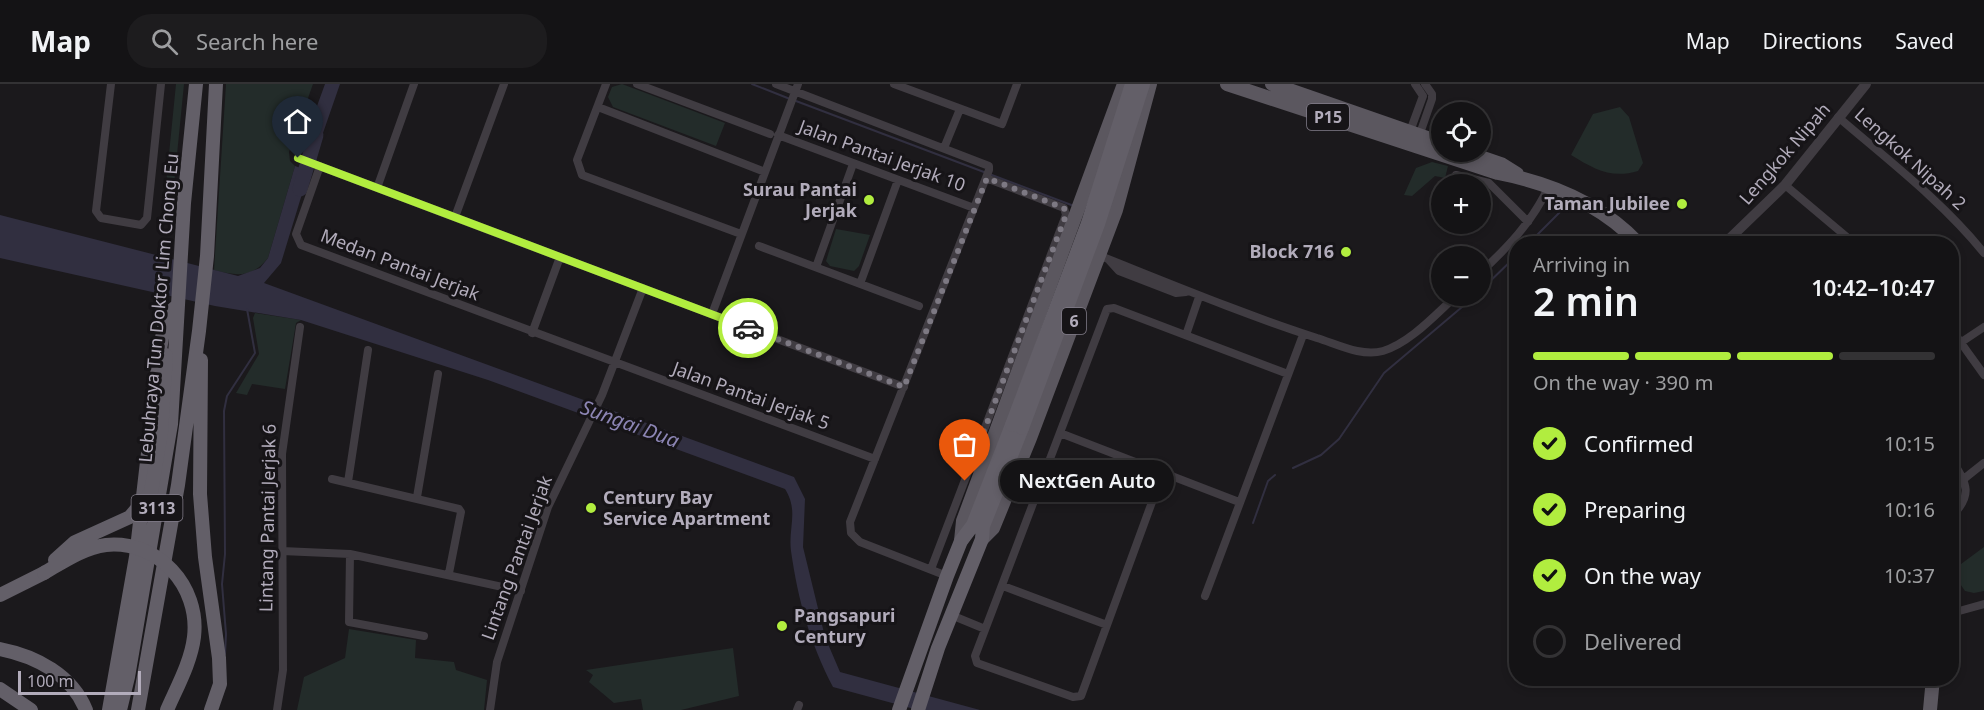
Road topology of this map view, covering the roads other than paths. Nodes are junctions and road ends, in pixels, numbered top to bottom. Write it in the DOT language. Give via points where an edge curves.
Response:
graph roads {
  1 [pos="111,84"];
  2 [pos="161,84"];
  3 [pos="196,84"];
  4 [pos="216,84"];
  5 [pos="414,84"];
  6 [pos="504,84"];
  7 [pos="606,84"];
  8 [pos="637,84"];
  9 [pos="776,84"];
  10 [pos="894,84"];
  11 [pos="1017,84"];
  12 [pos="1158,84"];
  13 [pos="1227,84"];
  14 [pos="1272,84"];
  15 [pos="1415,84"];
  16 [pos="1425,84"];
  17 [pos="1866,84"];
  18 [pos="1125,85"];
  19 [pos="1147,88"];
  20 [pos="795,92"];
  21 [pos="598,106"];
  22 [pos="960,109"];
  23 [pos="1838,117"];
  24 [pos="774,135"];
  25 [pos="1413,139"];
  26 [pos="1431,141"];
  27 [pos="944,148"];
  28 [pos="298,158"];
  29 [pos="1491,160"];
  30 [pos="1096,162"];
  31 [pos="853,164"];
  32 [pos="317,165"];
  33 [pos="765,172"];
  34 [pos="988,174"];
  35 [pos="1126,174"];
  36 [pos="1524,178"];
  37 [pos="898,180"];
  38 [pos="1785,184"];
  39 [pos="1491,185"];
  40 [pos="377,188"];
  41 [pos="1548,188"];
  42 [pos="974,208"];
  43 [pos="455,217"];
  44 [pos="1528,222"];
  45 [pos="741,234"];
  46 [pos="1517,236"];
  47 [pos="1631,236"];
  48 [pos="1732,236"];
  49 [pos="1845,236"];
  50 [pos="1509,245"];
  51 [pos="759,246"];
  52 [pos="1984,253"];
  53 [pos="560,257"];
  54 [pos="1104,257"];
  55 [pos="1491,262"];
  56 [pos="816,267"];
  57 [pos="860,284"];
  58 [pos="643,288"];
  59 [pos="1199,297"];
  60 [pos="919,306"];
  61 [pos="1444,306"];
  62 [pos="178,307"];
  63 [pos="712,314"];
  64 [pos="300,327"];
  65 [pos="1984,327"];
  66 [pos="199,331"];
  67 [pos="532,333"];
  68 [pos="1186,335"];
  69 [pos="1303,335"];
  70 [pos="1959,340"];
  71 [pos="1959,346"];
  72 [pos="368,350"];
  73 [pos="614,363"];
  74 [pos="438,374"];
  75 [pos="1288,374"];
  76 [pos="1984,375"];
  77 [pos="904,387"];
  78 [pos="1017,426"];
  79 [pos="1060,433"];
  80 [pos="875,459"];
  81 [pos="1984,463"];
  82 [pos="1959,470"];
  83 [pos="1162,472"];
  84 [pos="1965,478"];
  85 [pos="332,479"];
  86 [pos="348,482"];
  87 [pos="417,497"];
  88 [pos="1239,502"];
  89 [pos="1959,507"];
  90 [pos="982,538"];
  91 [pos="962,541"];
  92 [pos="282,551"];
  93 [pos="350,554"];
  94 [pos="931,569"];
  95 [pos="44,573"];
  96 [pos="449,573"];
  97 [pos="947,576"];
  98 [pos="1003,586"];
  99 [pos="521,591"];
  100 [pos="0,595"];
  101 [pos="1205,596"];
  102 [pos="1984,604"];
  103 [pos="1959,612"];
  104 [pos="951,615"];
  105 [pos="1107,625"];
  106 [pos="986,629"];
  107 [pos="424,636"];
  108 [pos="0,649"];
  109 [pos="1932,686"];
  110 [pos="0,690"];
  111 [pos="32,710"];
  112 [pos="86,710"];
  113 [pos="109,710"];
  114 [pos="120,710"];
  115 [pos="138,710"];
  116 [pos="167,710"];
  117 [pos="211,710"];
  118 [pos="277,710"];
  119 [pos="490,710"];
  120 [pos="899,710"];
  121 [pos="918,710"];
  122 [pos="1930,710"];
  1 -- 2 [label="street" via="96,211 101,218 141,225 147,218"];
  3 -- 62 [label="highway, Lebuhraya Tun Doktor Lim Chong Eu / 3113"];
  4 -- 66 [label="highway, Lebuhraya Tun Doktor Lim Chong Eu / 3113"];
  5 -- 40 [label="street"];
  6 -- 43 [label="street"];
  7 -- 21 [label="street"];
  8 -- 24 [label="street, Jalan Pantai Jerjak 10"];
  9 -- 20 [label="street"];
  10 -- 22 [label="street"];
  11 -- 22 [label="street" via="1002,124"];
  12 -- 19 [label="main road"];
  13 -- 25 [label="main road, P15"];
  14 -- 25 [label="main road, P15"];
  15 -- 25 [label="street" via="1423,96"];
  16 -- 25 [label="street" via="1432,99"];
  17 -- 23 [label="street, Lengkok Nipah"];
  18 -- 30 [label="main road, 6"];
  18 -- 78 [label="highway, 6, bridge" via="1088,223"];
  19 -- 35 [label="main road, 6"];
  19 -- 78 [label="highway, 6, bridge" via="1098,224"];
  20 -- 24 [label="street"];
  20 -- 27 [label="street"];
  21 -- 33 [label="street"];
  21 -- 45 [label="street" via="577,160 582,175"];
  22 -- 27 [label="street"];
  23 -- 38 [label="street, Lengkok Nipah"];
  23 -- 52 [label="street, Lengkok Nipah 2" via="1966,231"];
  24 -- 31 [label="street, Jalan Pantai Jerjak 10"];
  24 -- 33 [label="street"];
  25 -- 26 [label="main road, P15"];
  25 -- 36 [label="main road, P15" via="1498,173"];
  27 -- 34 [label="street" via="987,163"];
  28 -- 32 [label="street"];
  29 -- 36 [label="main road, P15"];
  30 -- 35 [label="main road" via="1107,156 1119,158"];
  30 -- 91 [label="main road, 6" via="963,521"];
  31 -- 37 [label="street, Jalan Pantai Jerjak 10"];
  31 -- 56 [label="street"];
  32 -- 40 [label="street"];
  32 -- 67 [label="street, Medan Pantai Jerjak" via="296,234 301,245"];
  33 -- 45 [label="street"];
  34 -- 42 [label="street"];
  34 -- 94 [label="street" via="1064,208 1066,215"];
  35 -- 54 [label="main road, 6"];
  36 -- 41 [label="main road, P15"];
  37 -- 42 [label="street, Jalan Pantai Jerjak 10"];
  37 -- 57 [label="street"];
  38 -- 48 [label="street, Lengkok Nipah"];
  38 -- 49 [label="street"];
  39 -- 44 [label="street"];
  40 -- 43 [label="street"];
  41 -- 44 [label="street"];
  41 -- 47 [label="main road, P15" via="1601,211"];
  42 -- 77 [label="street"];
  43 -- 53 [label="street"];
  44 -- 46 [label="street"];
  45 -- 63 [label="street"];
  50 -- 55 [label="street"];
  51 -- 56 [label="street"];
  53 -- 58 [label="street"];
  53 -- 67 [label="street"];
  54 -- 59 [label="street"];
  54 -- 90 [label="main road, 6" via="993,528"];
  56 -- 57 [label="street"];
  57 -- 60 [label="street"];
  58 -- 63 [label="street"];
  58 -- 73 [label="street, Lintang Pantai Jerjak"];
  59 -- 68 [label="street"];
  59 -- 69 [label="street"];
  61 -- 69 [label="street" via="1410,335 1383,351 1355,351"];
  62 -- 95 [label="highway, bridge" via="166,355 161,433 151,492 130,517 75,542"];
  62 -- 113 [label="highway" via="166,316 160,350 136,557"];
  62 -- 114 [label="highway, Lebuhraya Tun Doktor Lim Chong Eu / 3113" via="171,424"];
  63 -- 77 [label="street"];
  64 -- 92 [label="street, Lintang Pantai Jerjak 6" via="282,454"];
  65 -- 70 [label="street"];
  66 -- 115 [label="highway, Lebuhraya Tun Doktor Lim Chong Eu / 3113" via="178,485"];
  66 -- 117 [label="highway" via="203,385 200,494 220,684"];
  67 -- 73 [label="street, Medan Pantai Jerjak"];
  68 -- 75 [label="street"];
  68 -- 79 [label="street" via="1114,308 1107,309"];
  69 -- 75 [label="street"];
  71 -- 76 [label="street"];
  72 -- 86 [label="street"];
  73 -- 80 [label="street, Jalan Pantai Jerjak 5"];
  73 -- 99 [label="street, Lintang Pantai Jerjak" via="548,507"];
  74 -- 87 [label="street"];
  75 -- 88 [label="street"];
  77 -- 80 [label="street"];
  78 -- 90 [label="highway, 6" via="982,526"];
  78 -- 91 [label="highway, 6" via="973,525"];
  79 -- 83 [label="street"];
  79 -- 98 [label="street"];
  80 -- 94 [label="street" via="850,522 851,534 860,542"];
  81 -- 84 [label="street"];
  82 -- 84 [label="street"];
  83 -- 88 [label="street"];
  83 -- 105 [label="street"];
  84 -- 89 [label="street" via="1964,501"];
  85 -- 86 [label="street"];
  86 -- 87 [label="street"];
  87 -- 96 [label="street" via="461,511"];
  88 -- 101 [label="street"];
  90 -- 104 [label="highway, 6"];
  91 -- 97 [label="highway, 6"];
  92 -- 93 [label="street"];
  92 -- 118 [label="street, Lintang Pantai Jerjak 6" via="283,670"];
  93 -- 96 [label="street"];
  93 -- 107 [label="street" via="349,622"];
  94 -- 97 [label="street"];
  95 -- 100 [label="highway"];
  95 -- 116 [label="highway, bridge" via="72,556 106,545 141,549 162,560 180,578 190,601 194,636"];
  96 -- 99 [label="street"];
  97 -- 120 [label="highway, 6"];
  98 -- 105 [label="street"];
  98 -- 106 [label="street"];
  99 -- 119 [label="street, Lintang Pantai Jerjak" via="496,669"];
  102 -- 103 [label="street"];
  104 -- 106 [label="street"];
  104 -- 121 [label="highway, 6"];
  105 -- 106 [label="street" via="1079,697 975,660"];
  108 -- 112 [label="highway" via="52,669 75,690"];
  109 -- 122 [label="main road"];
  110 -- 111 [label="highway"];
}
